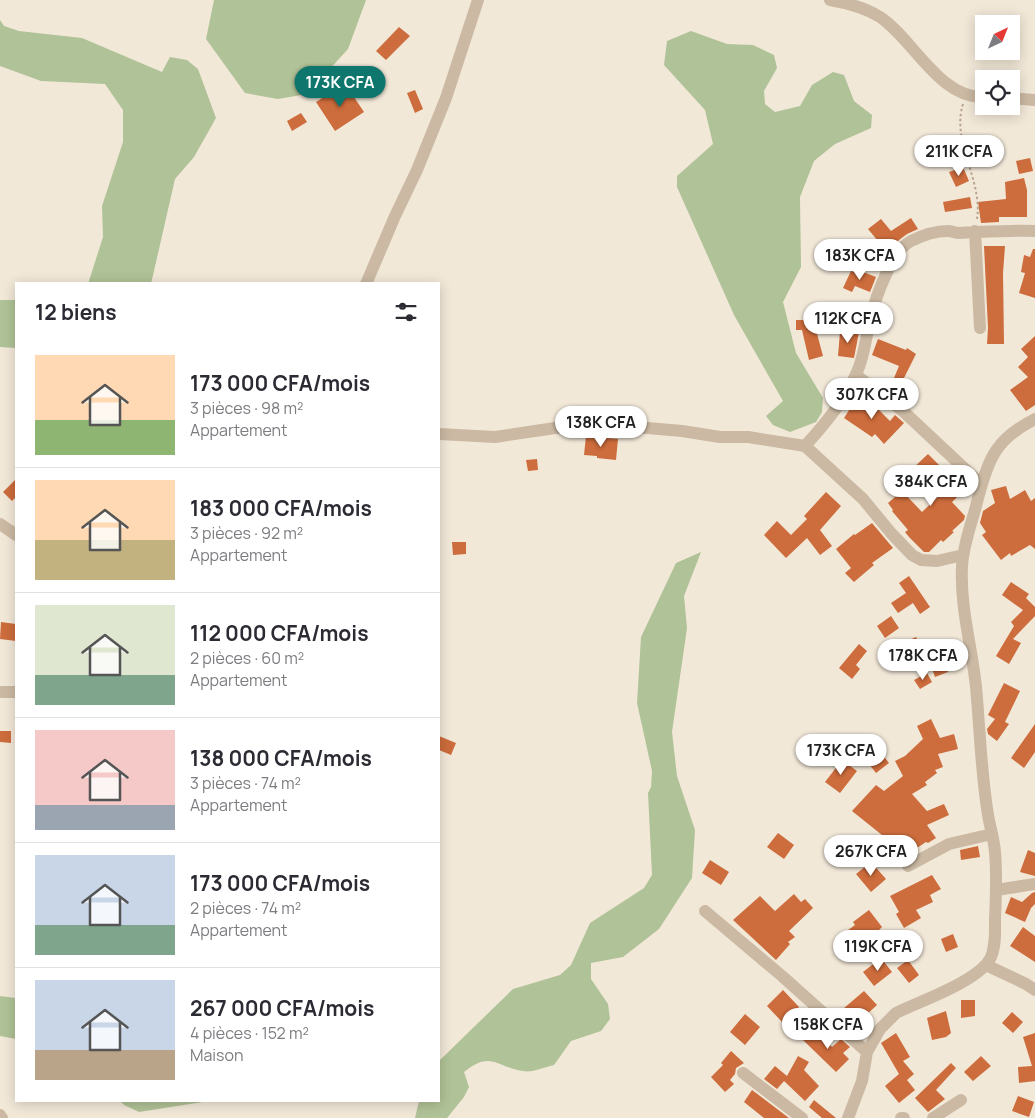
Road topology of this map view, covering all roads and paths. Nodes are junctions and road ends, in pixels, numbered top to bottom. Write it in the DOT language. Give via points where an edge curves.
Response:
graph roads {
  1 [pos="478,0"];
  2 [pos="830,0"];
  3 [pos="966,95"];
  4 [pos="975,96"];
  5 [pos="1020,99"];
  6 [pos="1035,100"];
  7 [pos="975,231"];
  8 [pos="1035,231"];
  9 [pos="367,282"];
  10 [pos="980,328"];
  11 [pos="856,374"];
  12 [pos="1035,419"];
  13 [pos="440,434"];
  14 [pos="805,446"];
  15 [pos="981,484"];
  16 [pos="0,524"];
  17 [pos="15,534"];
  18 [pos="963,555"];
  19 [pos="0,692"];
  20 [pos="15,692"];
  21 [pos="992,834"];
  22 [pos="908,866"];
  23 [pos="1035,884"];
  24 [pos="996,890"];
  25 [pos="705,911"];
  26 [pos="986,965"];
  27 [pos="1035,990"];
  28 [pos="867,1052"];
  29 [pos="743,1073"];
  30 [pos="961,1100"];
  31 [pos="0,1115"];
  32 [pos="2,1118"];
  33 [pos="802,1118"];
  34 [pos="848,1118"];
  35 [pos="933,1118"];
  1 -- 9 [label="street" via="446,98"];
  2 -- 3 [label="street" via="865,8 881,18 896,29 938,76"];
  3 -- 4 [label="street"];
  3 -- 7 [label="path" via="959,130 973,176 978,212"];
  5 -- 6 [label="street"];
  7 -- 8 [label="street"];
  7 -- 10 [label="street"];
  7 -- 11 [label="street" via="931,234 910,241 900,250 878,295"];
  11 -- 14 [label="street" via="840,403"];
  11 -- 15 [label="street" via="904,412"];
  12 -- 15 [label="street" via="1015,430 997,448"];
  13 -- 14 [label="street" via="495,437 555,428 613,425 748,437"];
  14 -- 18 [label="street" via="864,499 912,556 937,562"];
  15 -- 18 [label="street"];
  16 -- 17 [label="street"];
  18 -- 21 [label="street" via="966,627"];
  19 -- 20 [label="street"];
  21 -- 22 [label="street" via="949,844"];
  21 -- 24 [label="street"];
  23 -- 24 [label="street"];
  24 -- 26 [label="street" via="994,945"];
  25 -- 28 [label="street"];
  26 -- 27 [label="street"];
  26 -- 28 [label="street" via="962,982 896,1014 880,1029"];
  28 -- 34 [label="street" via="862,1081"];
  29 -- 33 [label="street"];
  30 -- 35 [label="street"];
  31 -- 32 [label="street"];
}
